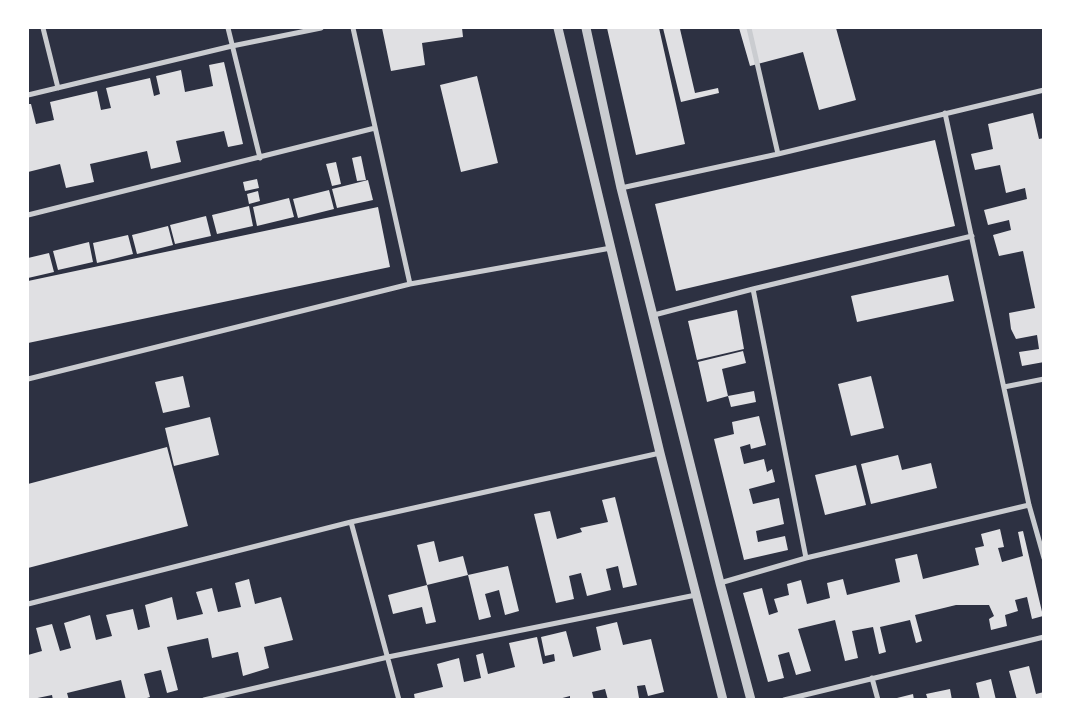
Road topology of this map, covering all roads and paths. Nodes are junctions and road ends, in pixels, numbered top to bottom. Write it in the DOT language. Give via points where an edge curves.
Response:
graph roads {
  1 [pos="44,28"];
  2 [pos="228,28"];
  3 [pos="321,28"];
  4 [pos="353,28"];
  5 [pos="558,28"];
  6 [pos="586,28"];
  7 [pos="749,28"];
  8 [pos="232,46"];
  9 [pos="58,88"];
  10 [pos="1044,90"];
  11 [pos="28,95"];
  12 [pos="945,113"];
  13 [pos="375,128"];
  14 [pos="778,154"];
  15 [pos="260,158"];
  16 [pos="621,188"];
  17 [pos="28,216"];
  18 [pos="972,236"];
  19 [pos="611,248"];
  20 [pos="410,284"];
  21 [pos="753,289"];
  22 [pos="654,315"];
  23 [pos="28,379"];
  24 [pos="1044,379"];
  25 [pos="1004,387"];
  26 [pos="660,453"];
  27 [pos="1029,505"];
  28 [pos="352,522"];
  29 [pos="806,558"];
  30 [pos="1044,558"];
  31 [pos="720,583"];
  32 [pos="696,595"];
  33 [pos="28,604"];
  34 [pos="1044,637"];
  35 [pos="388,657"];
  36 [pos="872,678"];
  37 [pos="204,700"];
  38 [pos="399,700"];
  39 [pos="723,700"];
  40 [pos="751,700"];
  41 [pos="784,700"];
  42 [pos="878,700"];
  1 -- 9 [label="street"];
  2 -- 8 [label="street"];
  3 -- 8 [label="street"];
  4 -- 13 [label="street"];
  5 -- 19 [label="street"];
  6 -- 16 [label="street"];
  7 -- 14 [label="street"];
  8 -- 9 [label="street"];
  8 -- 15 [label="street"];
  9 -- 11 [label="street"];
  10 -- 12 [label="street"];
  12 -- 14 [label="street"];
  12 -- 18 [label="street"];
  13 -- 15 [label="street"];
  13 -- 20 [label="street"];
  14 -- 16 [label="street"];
  15 -- 17 [label="street"];
  16 -- 22 [label="street"];
  18 -- 21 [label="street"];
  18 -- 25 [label="street"];
  19 -- 20 [label="street"];
  19 -- 26 [label="street"];
  20 -- 23 [label="street"];
  21 -- 22 [label="street"];
  21 -- 29 [label="street"];
  22 -- 31 [label="street"];
  24 -- 25 [label="street"];
  25 -- 27 [label="street"];
  26 -- 28 [label="street"];
  26 -- 32 [label="street"];
  27 -- 29 [label="street"];
  27 -- 30 [label="street"];
  28 -- 33 [label="street"];
  28 -- 35 [label="street"];
  29 -- 31 [label="street"];
  31 -- 40 [label="street"];
  32 -- 35 [label="street"];
  32 -- 39 [label="street"];
  34 -- 36 [label="street"];
  35 -- 37 [label="street"];
  35 -- 38 [label="street"];
  36 -- 41 [label="street"];
  36 -- 42 [label="street"];
}
